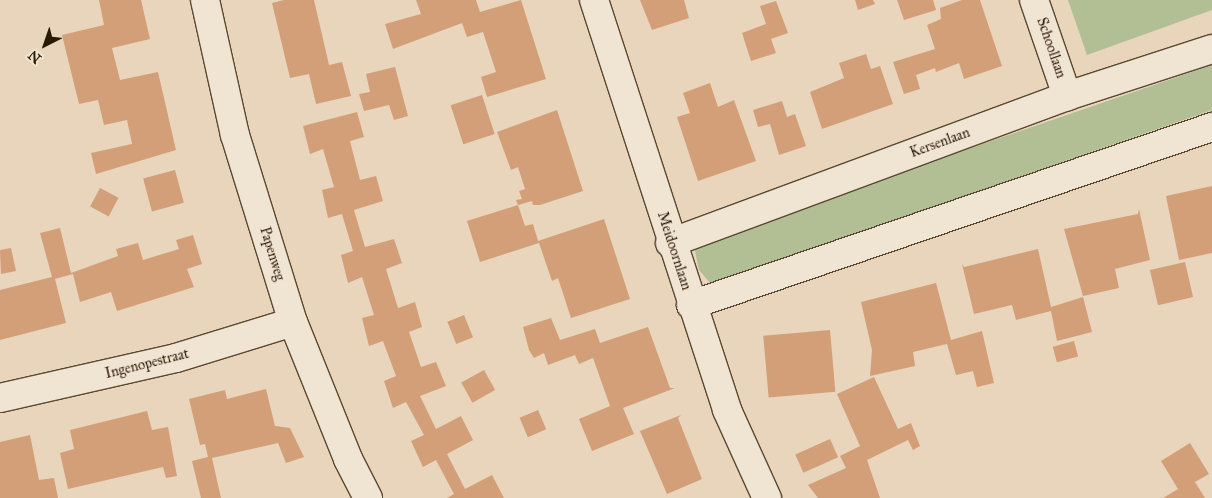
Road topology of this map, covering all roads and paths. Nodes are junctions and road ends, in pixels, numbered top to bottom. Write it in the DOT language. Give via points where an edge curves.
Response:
graph roads {
  1 [pos="205,0"];
  2 [pos="594,0"];
  3 [pos="1034,0"];
  4 [pos="1212,49"];
  5 [pos="1067,96"];
  6 [pos="1212,127"];
  7 [pos="670,243"];
  8 [pos="692,304"];
  9 [pos="293,322"];
  10 [pos="0,398"];
  11 [pos="368,498"];
  12 [pos="767,498"];
  1 -- 9 [label="street, Papenweg" via="235,135"];
  2 -- 7 [label="street, Meidoornlaan"];
  3 -- 5 [label="street, Schoollaan"];
  4 -- 5 [label="street, Kersenlaan"];
  5 -- 7 [label="street, Kersenlaan"];
  6 -- 8 [label="street"];
  7 -- 8 [label="street, Meidoornlaan"];
  8 -- 12 [label="street, Meidoornlaan" via="727,410"];
  9 -- 10 [label="street, Ingenopestraat" via="176,358"];
  9 -- 11 [label="street, Papenweg" via="348,459"];
}
